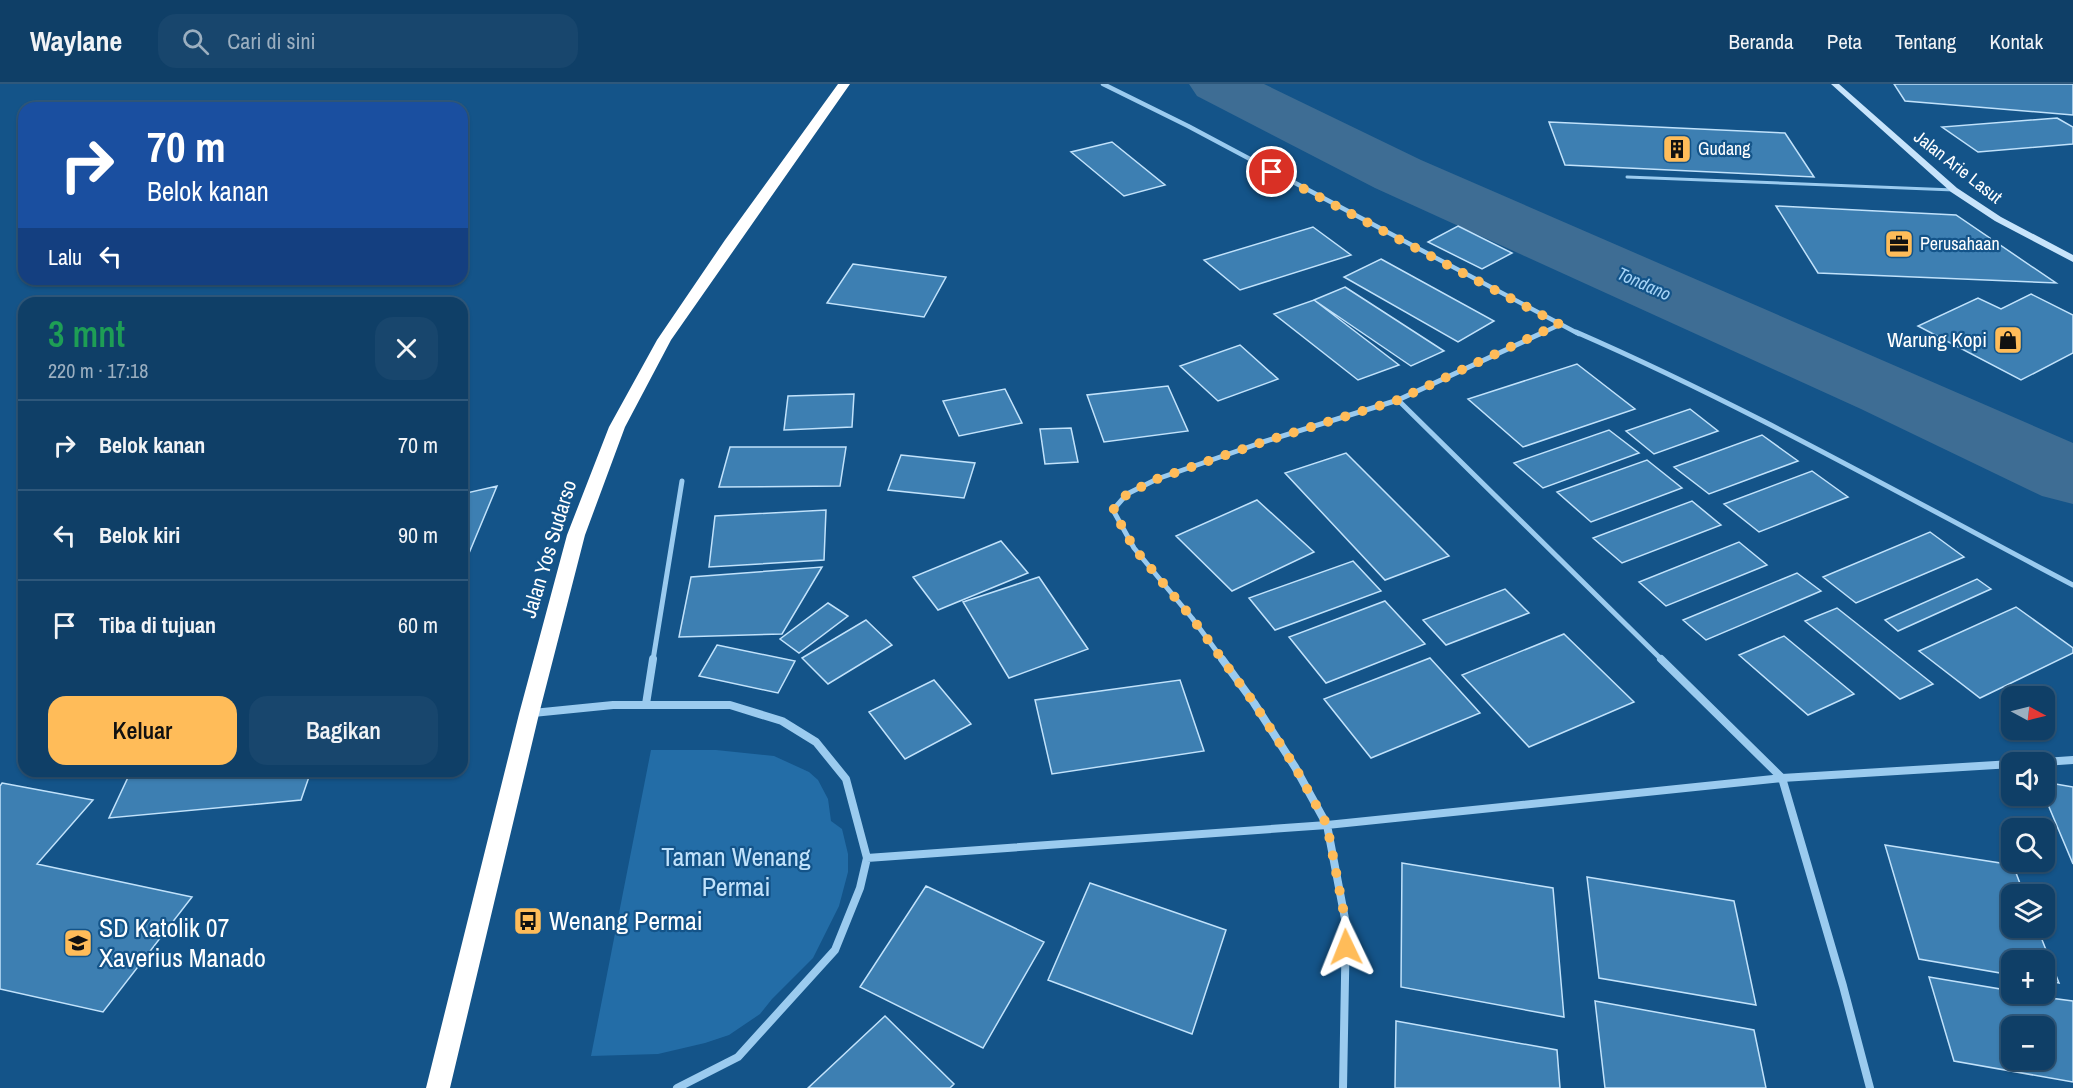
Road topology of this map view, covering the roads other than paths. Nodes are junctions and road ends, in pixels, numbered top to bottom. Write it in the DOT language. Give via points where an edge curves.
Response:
graph roads {
  1 [pos="844,84"];
  2 [pos="1103,84"];
  3 [pos="1835,84"];
  4 [pos="1627,177"];
  5 [pos="1954,189"];
  6 [pos="2073,259"];
  7 [pos="1559,324"];
  8 [pos="1398,400"];
  9 [pos="682,481"];
  10 [pos="2073,585"];
  11 [pos="646,704"];
  12 [pos="529,714"];
  13 [pos="2073,760"];
  14 [pos="2055,761"];
  15 [pos="2001,765"];
  16 [pos="1782,778"];
  17 [pos="1327,825"];
  18 [pos="867,858"];
  19 [pos="438,1088"];
  20 [pos="677,1088"];
  21 [pos="1343,1088"];
  22 [pos="1870,1088"];
  1 -- 12 [label="highway, Jalan Yos Sudarso" via="664,340 617,427 576,536"];
  2 -- 7 [label="street"];
  3 -- 5 [label="main road, Jalan Arie Lasut"];
  4 -- 5 [label="lane"];
  5 -- 6 [label="main road, Jalan Arie Lasut" via="1998,219"];
  7 -- 8 [label="street"];
  7 -- 10 [label="street" via="1770,426"];
  8 -- 16 [label="street"];
  8 -- 17 [label="street" via="1157,479 1127,494 1113,510 1134,548 1192,618 1254,703"];
  9 -- 11 [label="street"];
  11 -- 12 [label="street"];
  11 -- 18 [label="street" via="730,705 782,721 816,742 846,779"];
  12 -- 19 [label="highway, Jalan Yos Sudarso"];
  13 -- 14 [label="street"];
  15 -- 16 [label="street"];
  16 -- 17 [label="street"];
  16 -- 22 [label="street"];
  17 -- 18 [label="street"];
  17 -- 21 [label="street" via="1346,924"];
  18 -- 20 [label="street" via="860,888 835,950 738,1057"];
}
